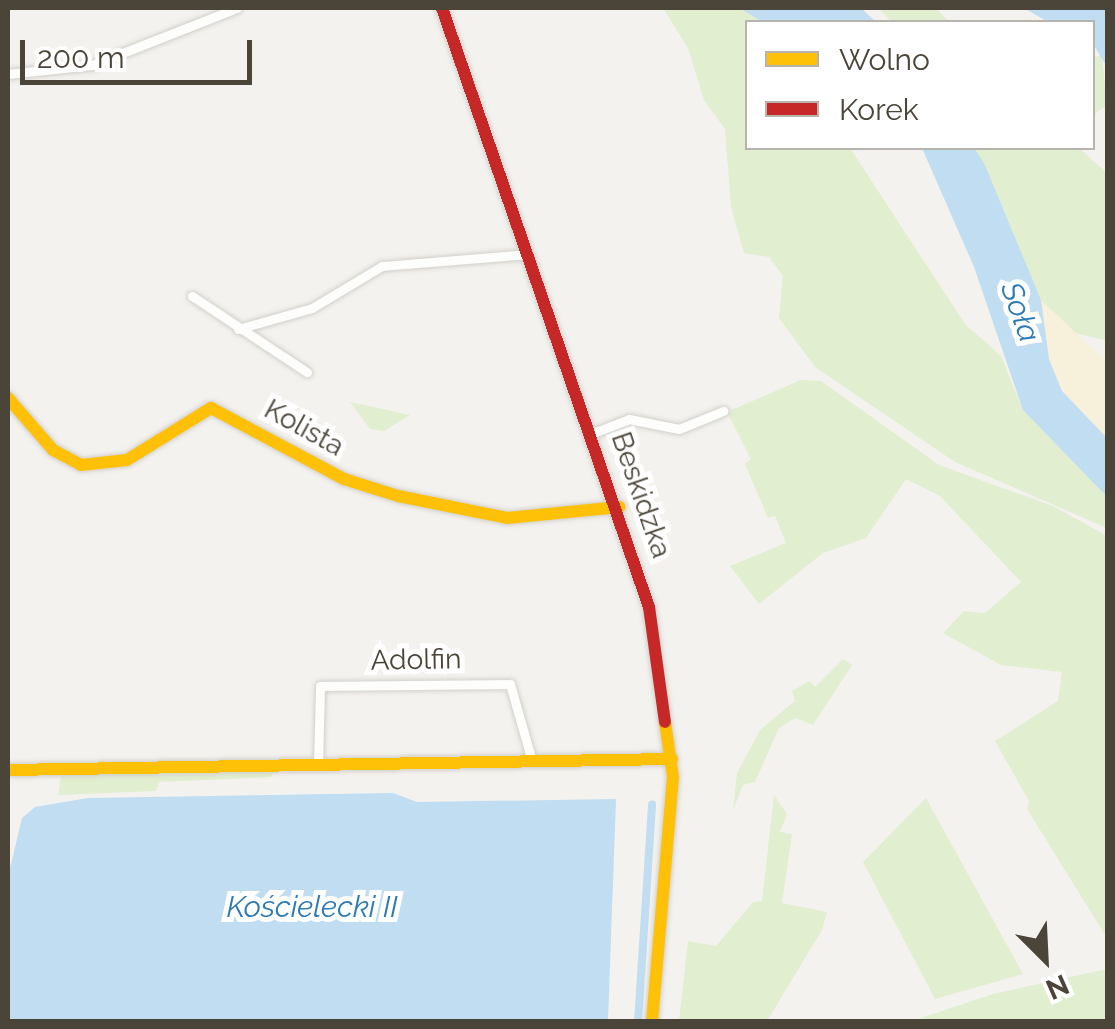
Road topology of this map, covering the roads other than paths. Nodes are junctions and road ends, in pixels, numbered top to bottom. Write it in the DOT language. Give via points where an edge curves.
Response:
graph roads {
  1 [pos="237,8"];
  2 [pos="442,8"];
  3 [pos="8,74"];
  4 [pos="530,254"];
  5 [pos="192,296"];
  6 [pos="238,329"];
  7 [pos="306,372"];
  8 [pos="8,398"];
  9 [pos="723,411"];
  10 [pos="593,432"];
  11 [pos="619,507"];
  12 [pos="672,759"];
  13 [pos="532,762"];
  14 [pos="318,765"];
  15 [pos="8,770"];
  16 [pos="652,1022"];
  1 -- 3 [label="street" via="92,65"];
  2 -- 4 [label="street, Beskidzka"];
  4 -- 6 [label="street" via="382,266 312,308"];
  4 -- 10 [label="street, Beskidzka"];
  5 -- 6 [label="street"];
  6 -- 7 [label="street"];
  8 -- 11 [label="street, Kolista" via="54,450 81,465 127,460 211,408 326,470 398,496 507,518"];
  9 -- 10 [label="street" via="679,429 629,419"];
  10 -- 11 [label="street, Beskidzka"];
  11 -- 12 [label="street, Beskidzka" via="649,607"];
  12 -- 13 [label="street"];
  12 -- 16 [label="street, Beskidzka"];
  13 -- 14 [label="street"];
  13 -- 14 [label="street, Adolfin" via="510,684 320,686"];
  14 -- 15 [label="street"];
}
